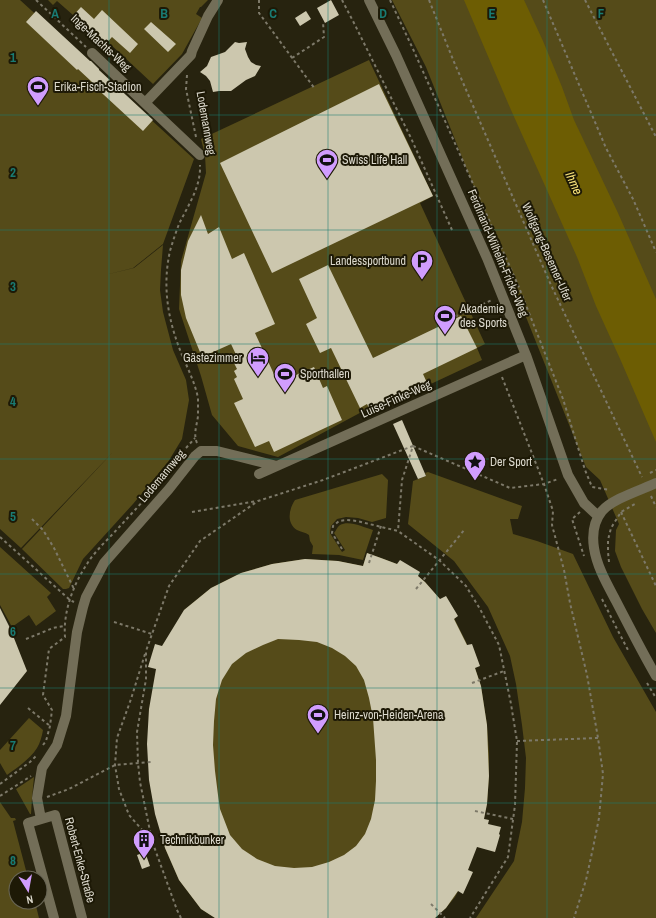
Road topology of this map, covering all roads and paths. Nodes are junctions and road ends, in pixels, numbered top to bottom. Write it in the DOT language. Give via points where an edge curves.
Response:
graph roads {
  1 [pos="36,0"];
  2 [pos="218,0"];
  3 [pos="259,0"];
  4 [pos="342,0"];
  5 [pos="369,0"];
  6 [pos="390,0"];
  7 [pos="429,0"];
  8 [pos="543,0"];
  9 [pos="585,0"];
  10 [pos="323,22"];
  11 [pos="92,53"];
  12 [pos="292,58"];
  13 [pos="187,73"];
  14 [pos="315,89"];
  15 [pos="146,103"];
  16 [pos="656,137"];
  17 [pos="200,155"];
  18 [pos="452,230"];
  19 [pos="656,252"];
  20 [pos="503,296"];
  21 [pos="450,312"];
  22 [pos="526,355"];
  23 [pos="498,367"];
  24 [pos="413,446"];
  25 [pos="201,451"];
  26 [pos="277,466"];
  27 [pos="259,474"];
  28 [pos="642,478"];
  29 [pos="656,483"];
  30 [pos="544,484"];
  31 [pos="610,490"];
  32 [pos="649,492"];
  33 [pos="258,501"];
  34 [pos="636,504"];
  35 [pos="656,507"];
  36 [pos="192,512"];
  37 [pos="621,512"];
  38 [pos="598,516"];
  39 [pos="32,519"];
  40 [pos="381,526"];
  41 [pos="465,529"];
  42 [pos="398,531"];
  43 [pos="0,537"];
  44 [pos="342,549"];
  45 [pos="439,560"];
  46 [pos="369,563"];
  47 [pos="610,564"];
  48 [pos="656,586"];
  49 [pos="74,588"];
  50 [pos="416,589"];
  51 [pos="83,607"];
  52 [pos="114,622"];
  53 [pos="64,626"];
  54 [pos="152,634"];
  55 [pos="26,640"];
  56 [pos="146,651"];
  57 [pos="504,670"];
  58 [pos="656,676"];
  59 [pos="472,683"];
  60 [pos="28,708"];
  61 [pos="50,726"];
  62 [pos="598,738"];
  63 [pos="517,741"];
  64 [pos="151,762"];
  65 [pos="138,763"];
  66 [pos="115,765"];
  67 [pos="42,768"];
  68 [pos="0,796"];
  69 [pos="38,801"];
  70 [pos="475,811"];
  71 [pos="41,819"];
  72 [pos="513,820"];
  73 [pos="152,841"];
  74 [pos="431,904"];
  75 [pos="54,918"];
  76 [pos="82,918"];
  77 [pos="181,918"];
  78 [pos="445,918"];
  79 [pos="470,918"];
  80 [pos="574,918"];
  1 -- 11 [label="path, Inge-Machts-Weg"];
  2 -- 15 [label="street" via="191,55"];
  3 -- 12 [label="path" via="259,13"];
  4 -- 18 [label="path" via="411,138"];
  5 -- 20 [label="street, Ferdinand-Wilhelm-Fricke-Weg" via="396,54"];
  6 -- 31 [label="path" via="518,285 563,399 592,487"];
  7 -- 28 [label="path, Wolfgang-Besemer-Ufer" via="548,278"];
  8 -- 19 [label="path" via="606,148 633,199"];
  9 -- 16 [label="path"];
  10 -- 12 [label="path" via="324,37"];
  11 -- 15 [label="street, Inge-Machts-Weg"];
  12 -- 14 [label="path"];
  13 -- 17 [label="path, Lodemannweg" via="186,89"];
  15 -- 17 [label="street, Inge-Machts-Weg"];
  17 -- 25 [label="path, Lodemannweg" via="201,172 195,194 180,223 170,251 166,291 171,324 198,397 195,438"];
  20 -- 21 [label="path" via="456,316"];
  20 -- 22 [label="street, Ferdinand-Wilhelm-Fricke-Weg"];
  22 -- 23 [label="street, Luise-Finke-Weg"];
  22 -- 38 [label="street, Ferdinand-Wilhelm-Fricke-Weg" via="568,475 584,503"];
  23 -- 26 [label="street, Luise-Finke-Weg"];
  23 -- 30 [label="path"];
  24 -- 30 [label="path" via="510,488"];
  24 -- 33 [label="path"];
  24 -- 42 [label="path" via="402,480"];
  25 -- 26 [label="street" via="218,450"];
  25 -- 51 [label="street, Lodemannweg" via="104,563"];
  26 -- 27 [label="street, Luise-Finke-Weg"];
  29 -- 38 [label="street" via="615,501"];
  30 -- 62 [label="path" via="553,511 552,525 587,675"];
  32 -- 35 [label="path"];
  33 -- 36 [label="path"];
  33 -- 54 [label="path" via="200,542 169,586"];
  34 -- 37 [label="path"];
  37 -- 47 [label="path" via="610,528"];
  37 -- 48 [label="path"];
  38 -- 58 [label="street" via="593,535 596,557"];
  39 -- 49 [label="path" via="43,530 54,548"];
  40 -- 42 [label="path"];
  40 -- 44 [label="path" via="357,520 339,521 333,526 332,534"];
  40 -- 46 [label="path"];
  41 -- 45 [label="path"];
  42 -- 45 [label="path"];
  43 -- 51 [label="path" via="70,600"];
  45 -- 50 [label="path"];
  45 -- 57 [label="path" via="466,586 498,645"];
  51 -- 67 [label="street, Lodemannweg" via="77,632 66,716 57,745"];
  52 -- 54 [label="path"];
  53 -- 55 [label="path" via="52,628"];
  54 -- 56 [label="path"];
  56 -- 65 [label="path" via="146,679 137,732"];
  56 -- 66 [label="path" via="117,738"];
  57 -- 59 [label="path"];
  57 -- 63 [label="path"];
  60 -- 61 [label="path"];
  62 -- 63 [label="path"];
  62 -- 80 [label="path" via="603,774 599,818 586,880"];
  63 -- 72 [label="path"];
  64 -- 65 [label="path"];
  65 -- 66 [label="path"];
  65 -- 73 [label="path"];
  66 -- 69 [label="path" via="69,789"];
  66 -- 73 [label="path" via="119,789 129,815"];
  67 -- 68 [label="path"];
  67 -- 69 [label="street, Lodemannweg"];
  69 -- 71 [label="street, Lodemannweg"];
  70 -- 72 [label="path"];
  71 -- 75 [label="street" via="28,822"];
  71 -- 76 [label="street, Robert-Enke-Straße" via="55,815"];
  72 -- 79 [label="path" via="508,857"];
  73 -- 77 [label="path"];
  74 -- 78 [label="path"];
}
